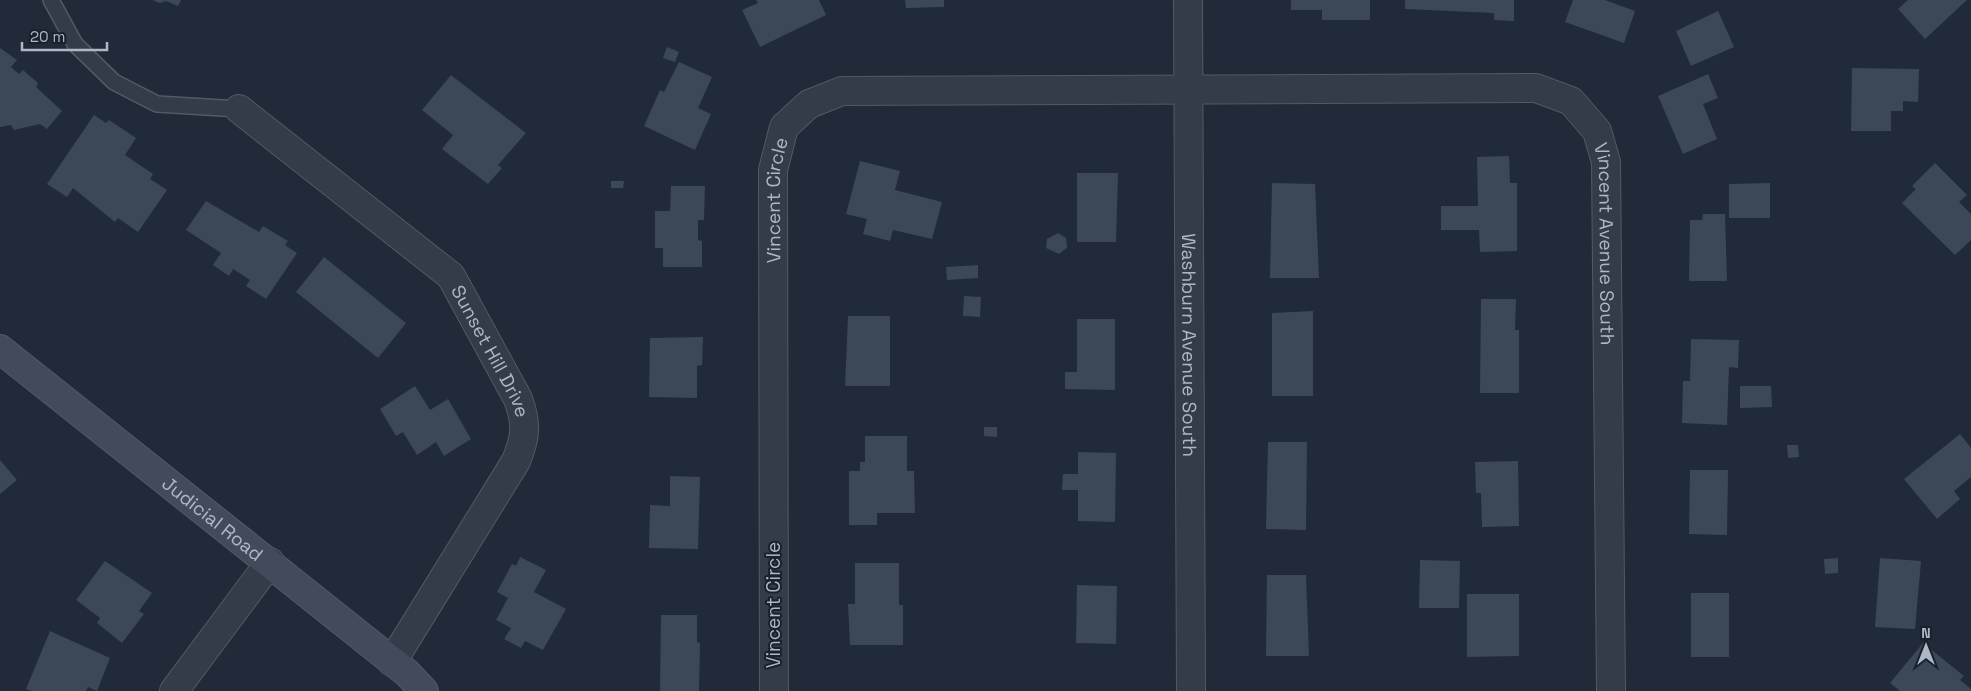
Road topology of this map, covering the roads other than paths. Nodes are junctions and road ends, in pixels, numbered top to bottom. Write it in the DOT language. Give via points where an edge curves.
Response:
graph roads {
  1 [pos="51,0"];
  2 [pos="1188,0"];
  3 [pos="1189,90"];
  4 [pos="239,109"];
  5 [pos="0,349"];
  6 [pos="270,562"];
  7 [pos="392,662"];
  8 [pos="174,691"];
  9 [pos="424,691"];
  10 [pos="774,691"];
  11 [pos="1190,691"];
  12 [pos="1610,691"];
  1 -- 4 [label="lane" via="75,44 114,82 157,104"];
  2 -- 3 [label="street, Washburn Avenue South"];
  3 -- 10 [label="street, Vincent Circle" via="842,91 809,104 784,127 773,170"];
  3 -- 11 [label="street, Washburn Avenue South"];
  3 -- 12 [label="street, Vincent Avenue South" via="1536,88 1571,101 1597,131 1606,162"];
  4 -- 7 [label="street, Sunset Hill Drive" via="451,276 518,399 523,414 525,431 516,461"];
  5 -- 6 [label="street, Judicial Road"];
  6 -- 7 [label="street, Judicial Road"];
  6 -- 8 [label="street"];
  7 -- 9 [label="street, Judicial Road"];
}
